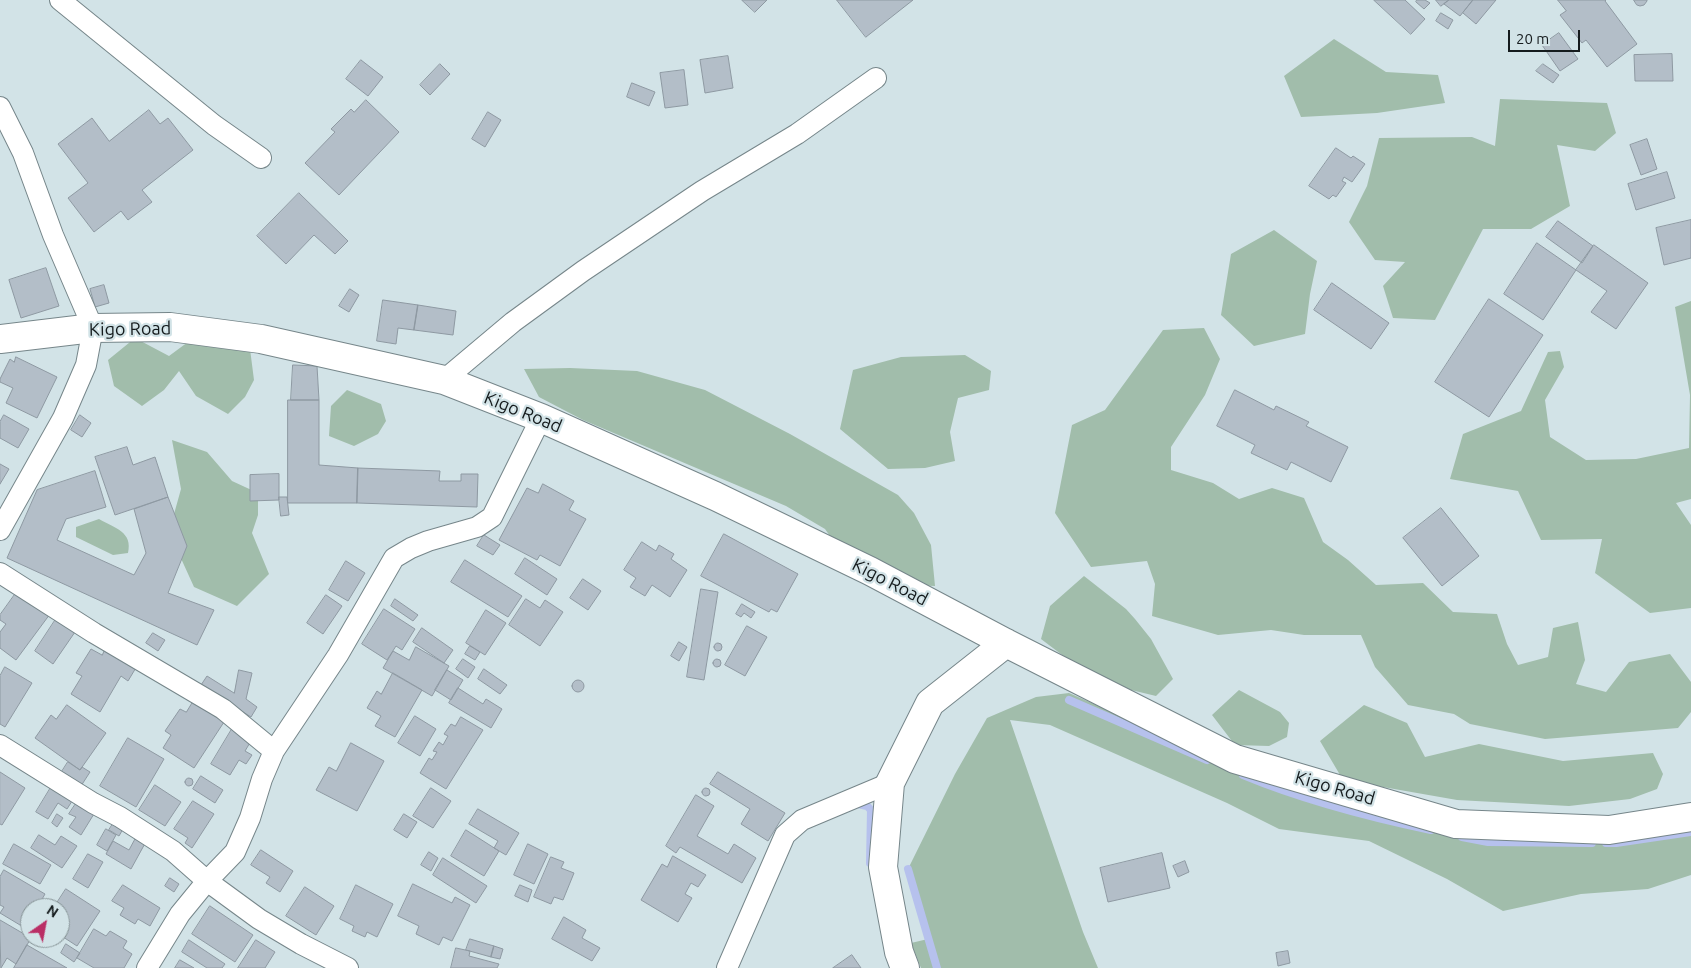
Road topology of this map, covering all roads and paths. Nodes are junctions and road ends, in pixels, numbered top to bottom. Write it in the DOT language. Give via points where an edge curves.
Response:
graph roads {
  1 [pos="60,0"];
  2 [pos="876,78"];
  3 [pos="0,106"];
  4 [pos="261,158"];
  5 [pos="93,328"];
  6 [pos="0,339"];
  7 [pos="444,380"];
  8 [pos="541,418"];
  9 [pos="0,530"];
  10 [pos="0,573"];
  11 [pos="1006,643"];
  12 [pos="0,745"];
  13 [pos="274,751"];
  14 [pos="890,783"];
  15 [pos="1691,817"];
  16 [pos="207,881"];
  17 [pos="147,968"];
  18 [pos="348,968"];
  19 [pos="727,968"];
  20 [pos="905,968"];
  1 -- 4 [label="street" via="214,125"];
  2 -- 7 [label="street" via="797,134 702,191 583,271 513,322"];
  3 -- 5 [label="street"];
  5 -- 6 [label="street, Kigo Road"];
  5 -- 7 [label="street, Kigo Road" via="170,327 261,339"];
  5 -- 9 [label="street" via="86,365 64,418"];
  7 -- 8 [label="street, Kigo Road"];
  8 -- 11 [label="street, Kigo Road" via="715,496 870,571"];
  8 -- 13 [label="street" via="492,517 477,527 428,541 394,558 338,655"];
  10 -- 13 [label="street" via="223,709"];
  11 -- 14 [label="street" via="930,703"];
  11 -- 15 [label="street, Kigo Road" via="1235,759 1456,824 1609,830"];
  12 -- 16 [label="street" via="148,834"];
  13 -- 16 [label="street" via="235,852"];
  14 -- 19 [label="street" via="802,820 785,835"];
  14 -- 20 [label="street" via="883,867"];
  16 -- 17 [label="street" via="180,914"];
  16 -- 18 [label="street" via="259,919"];
}
